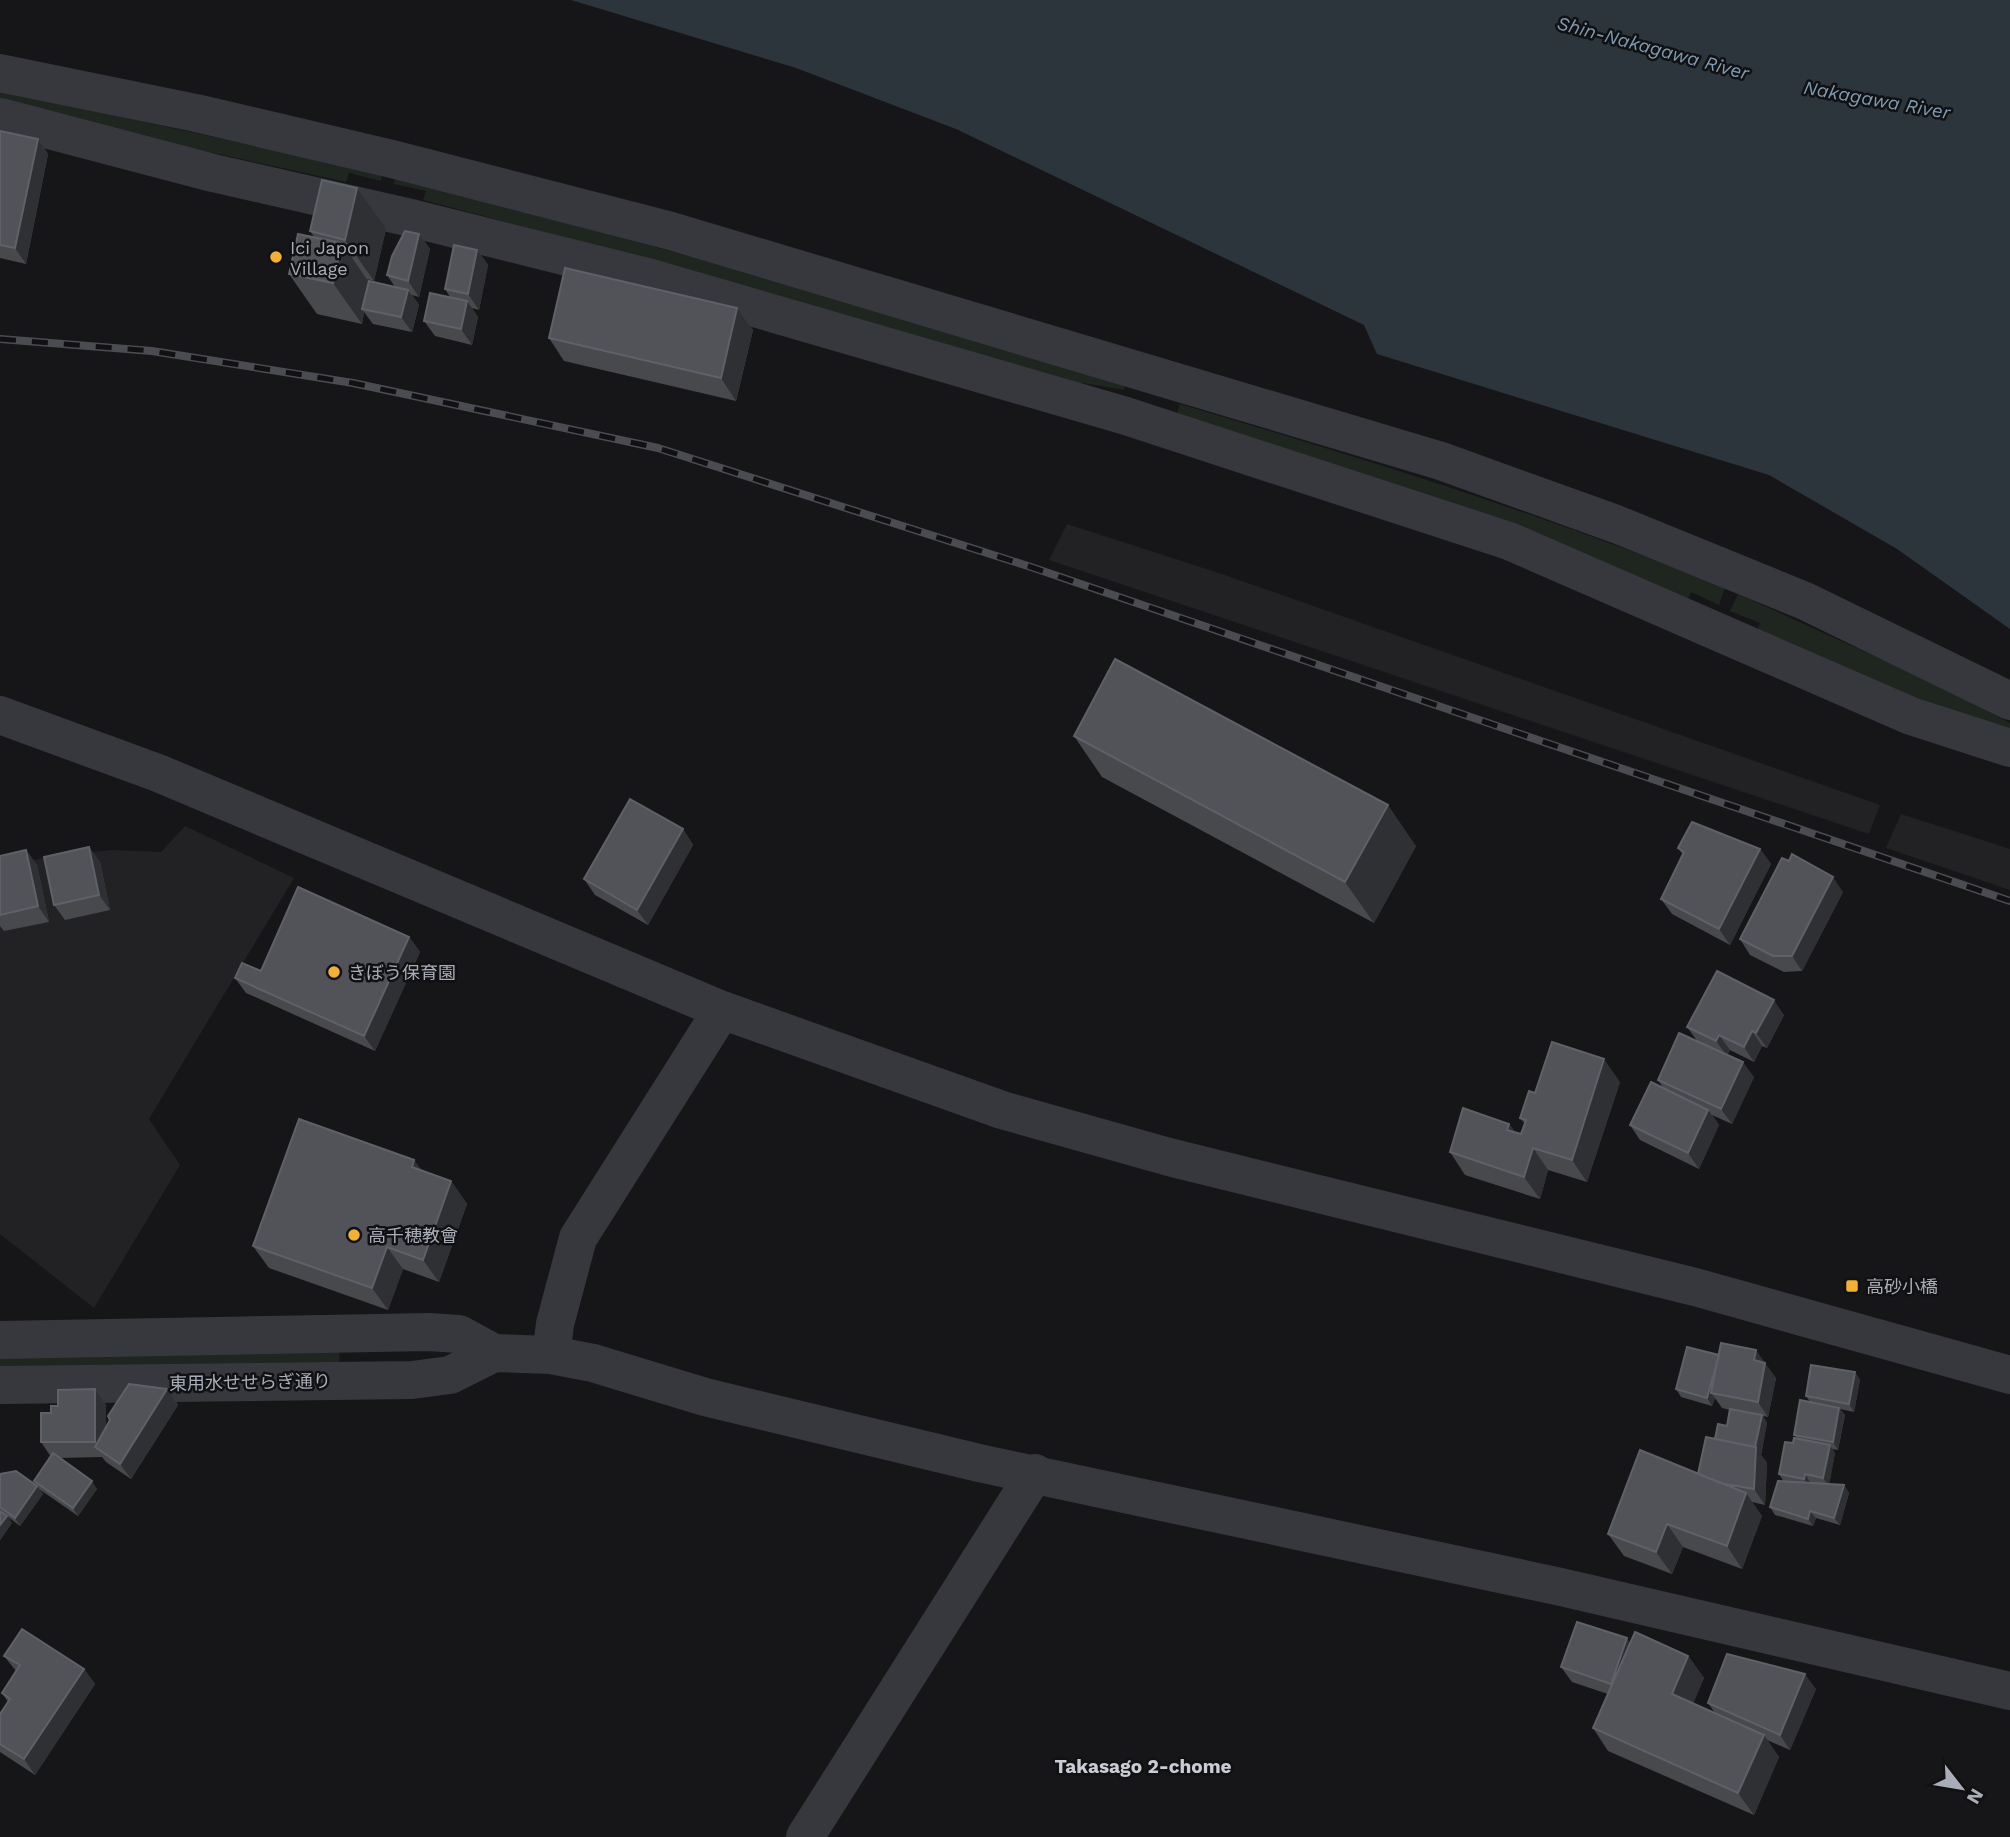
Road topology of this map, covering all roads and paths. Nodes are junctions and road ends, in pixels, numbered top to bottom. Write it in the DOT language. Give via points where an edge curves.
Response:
graph roads {
  1 [pos="0,73"];
  2 [pos="0,117"];
  3 [pos="2010,701"];
  4 [pos="0,715"];
  5 [pos="2010,748"];
  6 [pos="722,1010"];
  7 [pos="0,1340"];
  8 [pos="495,1353"];
  9 [pos="551,1355"];
  10 [pos="2010,1375"];
  11 [pos="0,1385"];
  12 [pos="1035,1473"];
  13 [pos="2010,1691"];
  14 [pos="806,1837"];
  1 -- 3 [label="street" via="392,159 671,231 1441,461 1616,524 1805,601"];
  2 -- 5 [label="street" via="651,278 1126,416 1510,541 1911,716"];
  4 -- 6 [label="street" via="158,773"];
  6 -- 9 [label="street" via="578,1238"];
  6 -- 10 [label="street" via="1002,1110 1169,1157 1695,1287"];
  7 -- 8 [label="street" via="429,1332 459,1334"];
  8 -- 9 [label="street"];
  8 -- 11 [label="street, 東用水せせらぎ通り" via="450,1375 412,1380"];
  9 -- 12 [label="street" via="705,1397"];
  12 -- 13 [label="street" via="1561,1587"];
  12 -- 14 [label="street"];
}
